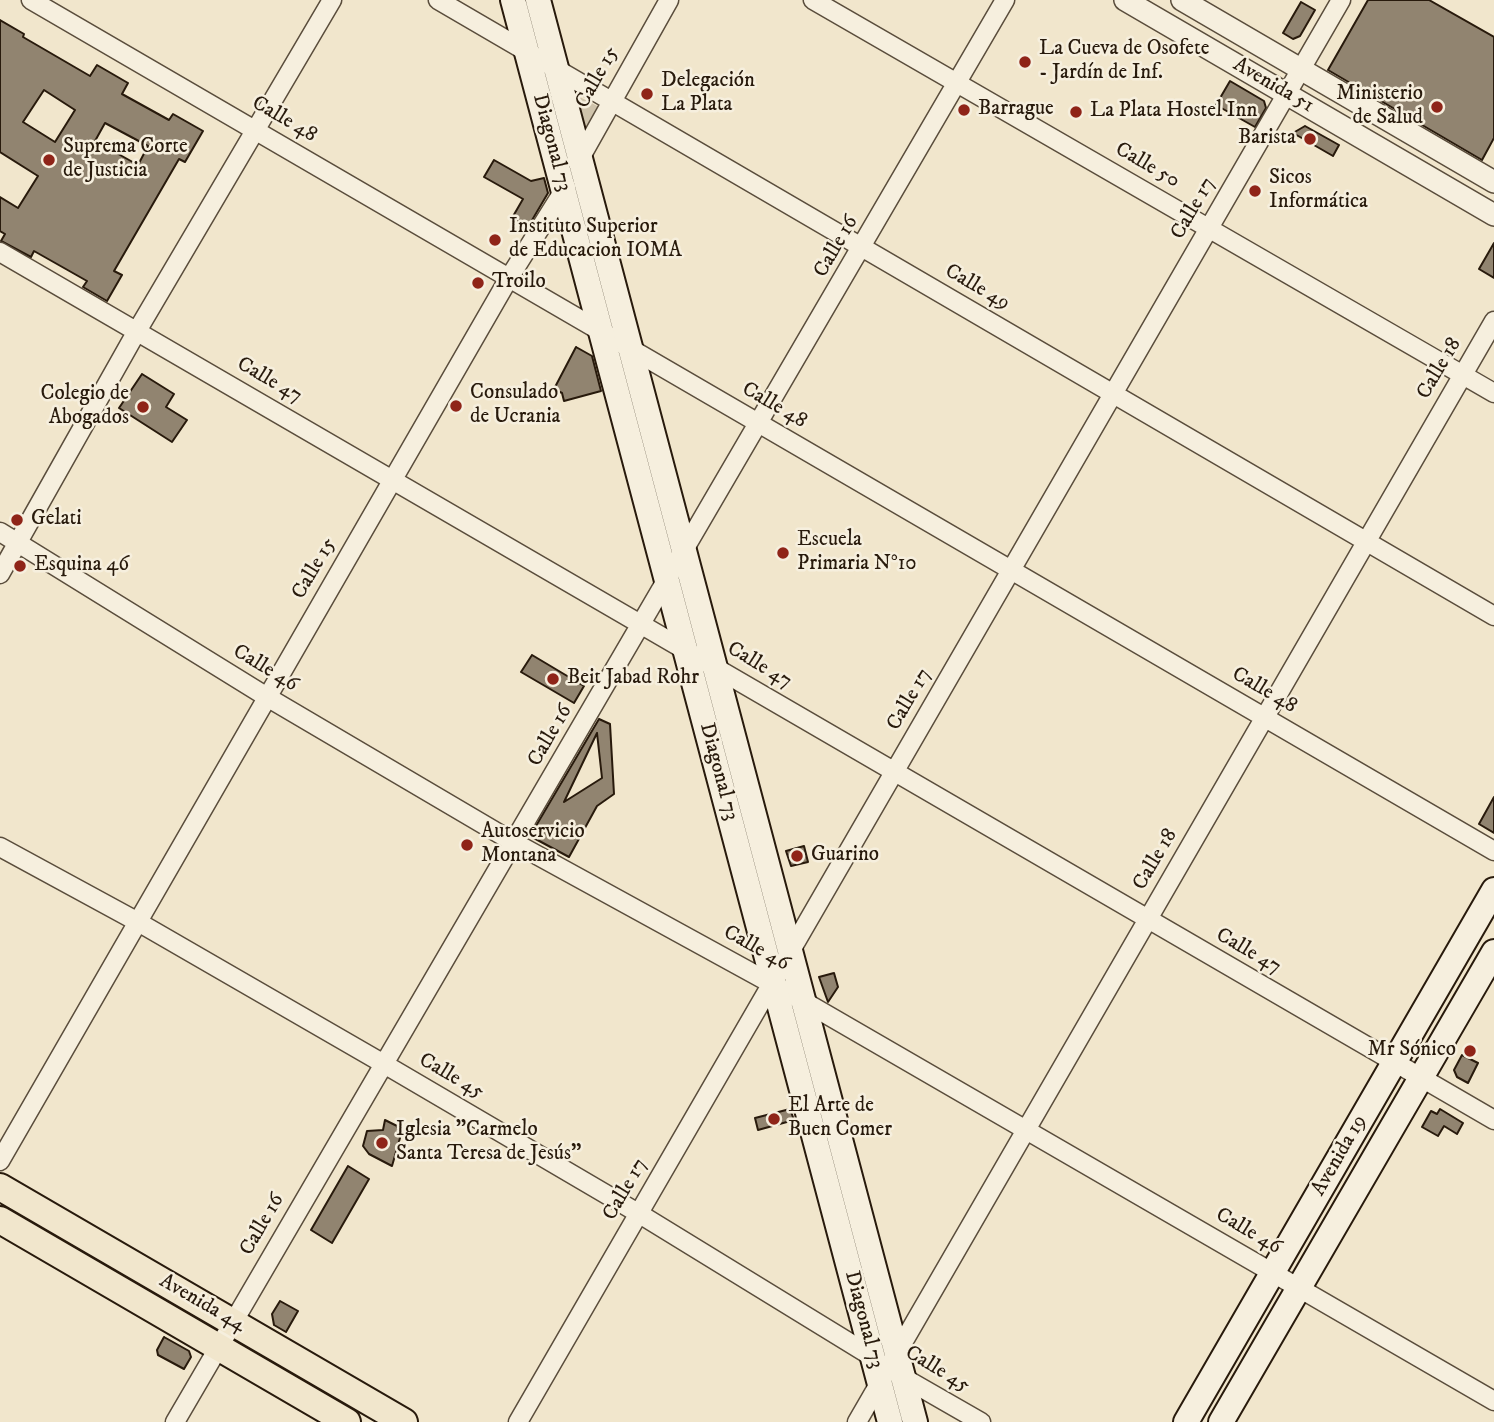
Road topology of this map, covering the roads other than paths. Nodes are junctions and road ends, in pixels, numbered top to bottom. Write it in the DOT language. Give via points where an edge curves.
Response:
graph roads {
  1 [pos="31,0"];
  2 [pos="332,0"];
  3 [pos="438,0"];
  4 [pos="513,0"];
  5 [pos="538,0"];
  6 [pos="669,0"];
  7 [pos="813,0"];
  8 [pos="1005,0"];
  9 [pos="1125,0"];
  10 [pos="1182,0"];
  11 [pos="1341,0"];
  12 [pos="527,52"];
  13 [pos="1301,69"];
  14 [pos="557,71"];
  15 [pos="957,83"];
  16 [pos="1286,94"];
  17 [pos="611,101"];
  18 [pos="256,130"];
  19 [pos="580,159"];
  20 [pos="1494,181"];
  21 [pos="564,191"];
  22 [pos="1494,215"];
  23 [pos="1209,228"];
  24 [pos="863,248"];
  25 [pos="0,252"];
  26 [pos="509,278"];
  27 [pos="1494,321"];
  28 [pos="137,331"];
  29 [pos="602,335"];
  30 [pos="631,352"];
  31 [pos="1463,375"];
  32 [pos="1494,393"];
  33 [pos="1113,394"];
  34 [pos="760,424"];
  35 [pos="393,479"];
  36 [pos="0,532"];
  37 [pos="1367,541"];
  38 [pos="18,542"];
  39 [pos="684,552"];
  40 [pos="1011,570"];
  41 [pos="0,574"];
  42 [pos="667,583"];
  43 [pos="1494,615"];
  44 [pos="643,624"];
  45 [pos="685,647"];
  46 [pos="714,665"];
  47 [pos="267,697"];
  48 [pos="1265,718"];
  49 [pos="893,773"];
  50 [pos="515,843"];
  51 [pos="0,847"];
  52 [pos="1494,851"];
  53 [pos="1494,890"];
  54 [pos="1148,920"];
  55 [pos="138,922"];
  56 [pos="792,952"];
  57 [pos="1494,952"];
  58 [pos="774,985"];
  59 [pos="805,1002"];
  60 [pos="1394,1063"];
  61 [pos="384,1064"];
  62 [pos="1421,1078"];
  63 [pos="1494,1120"];
  64 [pos="1027,1129"];
  65 [pos="0,1161"];
  66 [pos="0,1187"];
  67 [pos="638,1213"];
  68 [pos="0,1220"];
  69 [pos="1273,1272"];
  70 [pos="1300,1288"];
  71 [pos="233,1322"];
  72 [pos="218,1347"];
  73 [pos="888,1368"];
  74 [pos="1494,1401"];
  75 [pos="175,1422"];
  76 [pos="347,1422"];
  77 [pos="404,1422"];
  78 [pos="517,1422"];
  79 [pos="858,1422"];
  80 [pos="890,1422"];
  81 [pos="915,1422"];
  82 [pos="981,1422"];
  83 [pos="1186,1422"];
  84 [pos="1221,1422"];
  1 -- 18 [label="street, Calle 48"];
  2 -- 18 [label="street"];
  3 -- 12 [label="street, Calle 49"];
  4 -- 12 [label="main road, Diagonal 73"];
  5 -- 14 [label="main road, Diagonal 73"];
  6 -- 17 [label="street, Calle 15"];
  7 -- 15 [label="street, Calle 50"];
  8 -- 15 [label="street, Calle 16"];
  9 -- 16 [label="street, Avenida 51"];
  10 -- 13 [label="street, Avenida 51"];
  11 -- 13 [label="street, Calle 17"];
  12 -- 14 [label="street, Calle 49"];
  12 -- 21 [label="main road, Diagonal 73"];
  13 -- 16 [label="street, Calle 17"];
  13 -- 20 [label="street, Avenida 51"];
  14 -- 17 [label="street, Calle 49"];
  14 -- 19 [label="main road, Diagonal 73"];
  15 -- 23 [label="street, Calle 50"];
  15 -- 24 [label="street, Calle 16"];
  16 -- 22 [label="street, Avenida 51"];
  16 -- 23 [label="street, Calle 17"];
  17 -- 19 [label="street, Calle 15"];
  17 -- 24 [label="street, Calle 49"];
  18 -- 26 [label="street, Calle 48"];
  18 -- 28 [label="street"];
  19 -- 21 [label="street, Calle 15"];
  19 -- 30 [label="main road, Diagonal 73"];
  21 -- 26 [label="street, Calle 15"];
  21 -- 29 [label="main road, Diagonal 73"];
  23 -- 31 [label="street, Calle 50"];
  23 -- 33 [label="street, Calle 17"];
  24 -- 33 [label="street, Calle 49"];
  24 -- 34 [label="street, Calle 16"];
  25 -- 28 [label="street, Calle 47"];
  26 -- 29 [label="street, Calle 48"];
  26 -- 35 [label="street, Calle 15"];
  27 -- 31 [label="street, Calle 18"];
  28 -- 35 [label="street, Calle 47"];
  28 -- 38 [label="street"];
  29 -- 30 [label="street, Calle 48"];
  29 -- 42 [label="main road, Diagonal 73"];
  30 -- 34 [label="street, Calle 48"];
  30 -- 39 [label="main road, Diagonal 73"];
  31 -- 32 [label="street, Calle 50"];
  31 -- 37 [label="street, Calle 18"];
  33 -- 37 [label="street, Calle 49"];
  33 -- 40 [label="street, Calle 17"];
  34 -- 39 [label="street, Calle 16"];
  34 -- 40 [label="street, Calle 48"];
  35 -- 44 [label="street, Calle 47"];
  35 -- 47 [label="street, Calle 15"];
  36 -- 38 [label="street, Calle 46"];
  37 -- 43 [label="street, Calle 49"];
  37 -- 48 [label="street, Calle 18"];
  38 -- 41 [label="street"];
  38 -- 47 [label="street, Calle 46"];
  39 -- 42 [label="street, Calle 16"];
  39 -- 46 [label="main road, Diagonal 73"];
  40 -- 48 [label="street, Calle 48"];
  40 -- 49 [label="street, Calle 17"];
  42 -- 44 [label="street, Calle 16"];
  42 -- 45 [label="main road, Diagonal 73"];
  44 -- 45 [label="street, Calle 47"];
  44 -- 50 [label="street, Calle 16"];
  45 -- 46 [label="street, Calle 47"];
  45 -- 58 [label="main road, Diagonal 73"];
  46 -- 49 [label="street, Calle 47"];
  46 -- 56 [label="main road, Diagonal 73"];
  47 -- 50 [label="street, Calle 46"];
  47 -- 55 [label="street, Calle 15"];
  48 -- 52 [label="street, Calle 48"];
  48 -- 54 [label="street, Calle 18"];
  49 -- 54 [label="street, Calle 47"];
  49 -- 56 [label="street, Calle 17"];
  50 -- 58 [label="street, Calle 46"];
  50 -- 61 [label="street, Calle 16"];
  51 -- 55 [label="street, Calle 45"];
  53 -- 60 [label="main road, Avenida 19"];
  54 -- 60 [label="street, Calle 47"];
  54 -- 64 [label="street, Calle 18"];
  55 -- 61 [label="street, Calle 45"];
  55 -- 65 [label="street, Calle 15"];
  56 -- 58 [label="street, Calle 17"];
  56 -- 59 [label="main road, Diagonal 73"];
  57 -- 62 [label="main road, Avenida 19"];
  58 -- 59 [label="street, Calle 46"];
  58 -- 67 [label="street, Calle 17"];
  58 -- 73 [label="main road, Diagonal 73"];
  59 -- 64 [label="street, Calle 46"];
  59 -- 73 [label="main road, Diagonal 73"];
  60 -- 62 [label="street, Calle 47"];
  60 -- 69 [label="main road, Avenida 19"];
  61 -- 67 [label="street, Calle 45"];
  61 -- 71 [label="street, Calle 16"];
  62 -- 63 [label="street, Calle 47"];
  62 -- 70 [label="main road, Avenida 19"];
  64 -- 69 [label="street, Calle 46"];
  64 -- 73 [label="street, Calle 18"];
  66 -- 71 [label="main road, Avenida 44"];
  67 -- 73 [label="street, Calle 45"];
  67 -- 78 [label="street, Calle 17"];
  68 -- 72 [label="main road, Avenida 44"];
  69 -- 70 [label="street, Calle 46"];
  69 -- 83 [label="main road, Avenida 19"];
  70 -- 74 [label="street, Calle 46"];
  70 -- 84 [label="main road, Avenida 19"];
  71 -- 72 [label="street, Calle 16"];
  71 -- 77 [label="main road, Avenida 44"];
  72 -- 75 [label="street, Calle 16"];
  72 -- 76 [label="main road, Avenida 44"];
  73 -- 79 [label="street, Calle 18"];
  73 -- 80 [label="main road, Diagonal 73"];
  73 -- 81 [label="main road, Diagonal 73"];
  73 -- 82 [label="street, Calle 45"];
}
